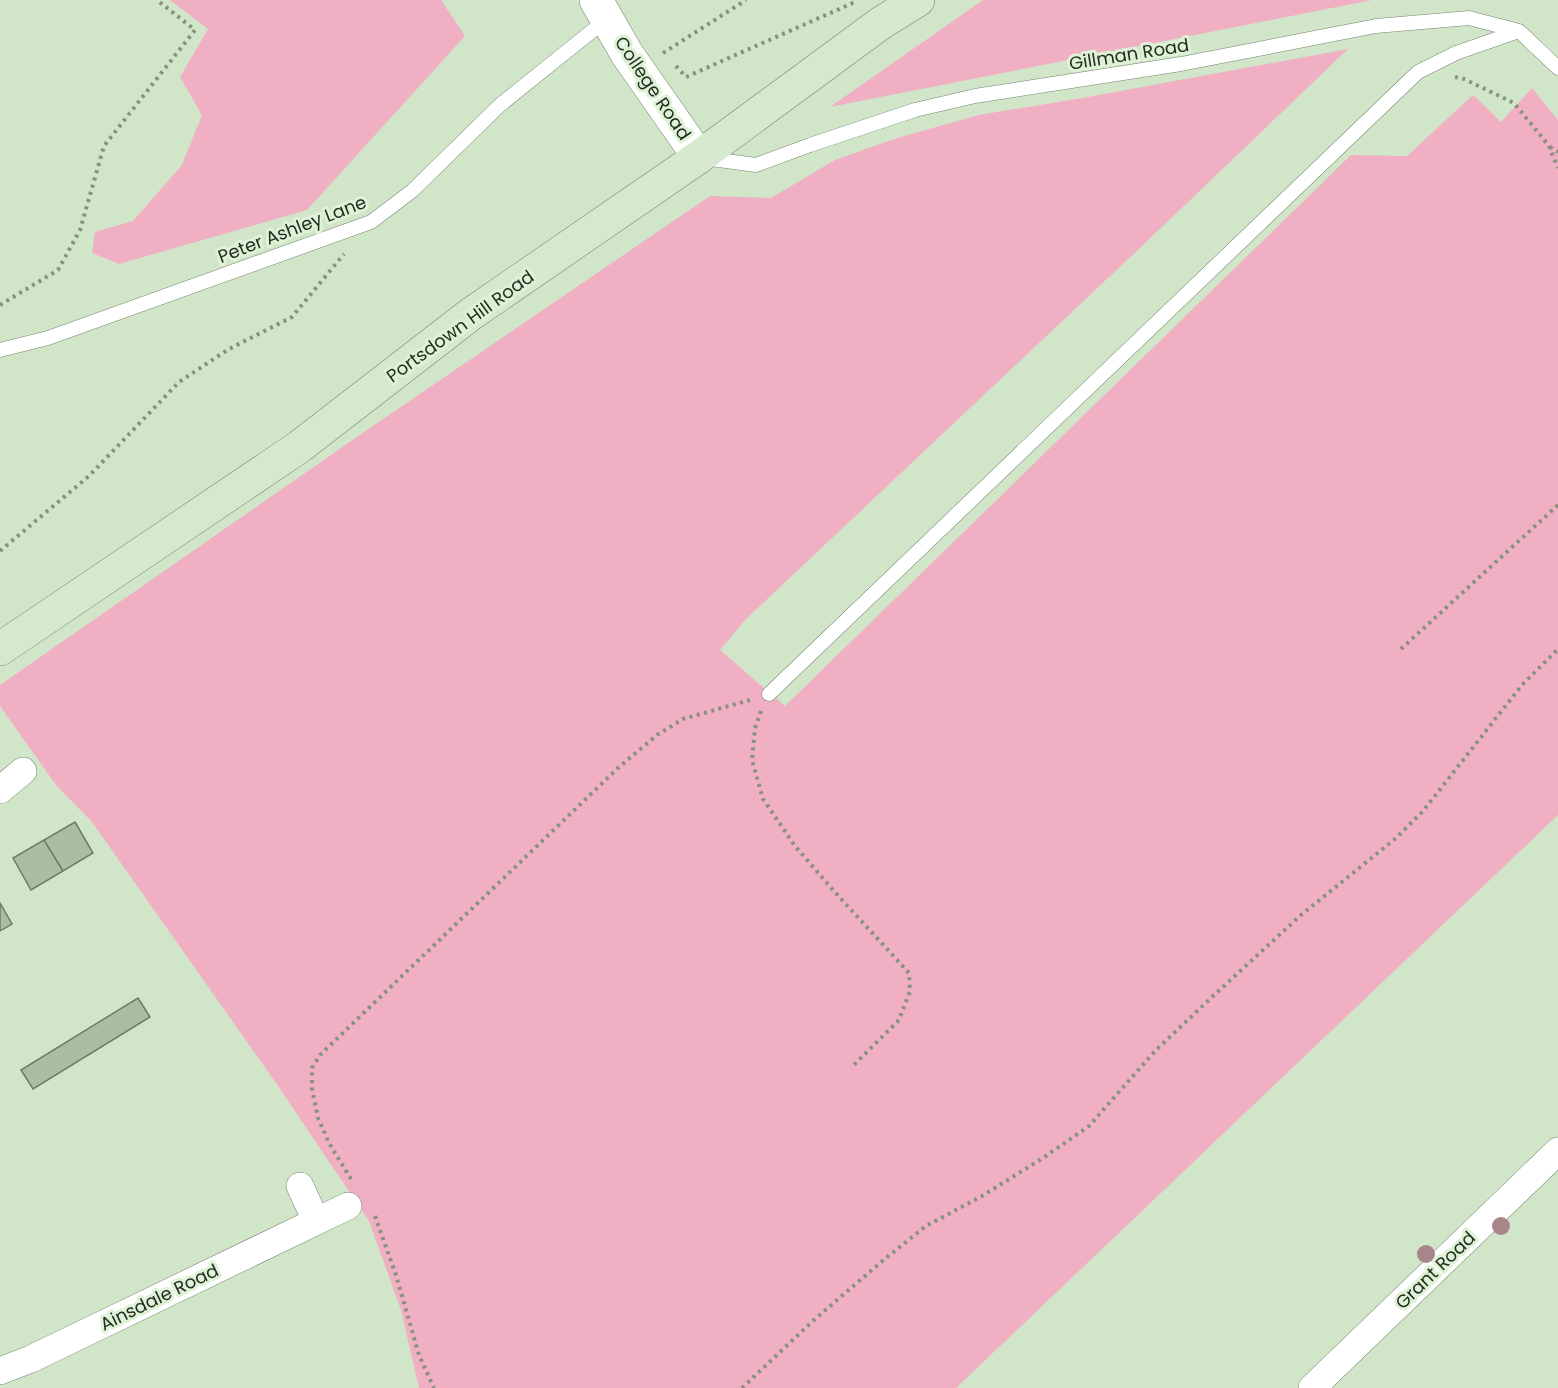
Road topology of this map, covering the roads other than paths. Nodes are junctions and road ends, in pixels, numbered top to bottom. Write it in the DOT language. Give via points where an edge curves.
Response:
graph roads {
  1 [pos="918,0"];
  2 [pos="602,10"];
  3 [pos="1519,31"];
  4 [pos="1558,68"];
  5 [pos="699,157"];
  6 [pos="0,350"];
  7 [pos="0,649"];
  8 [pos="768,694"];
  9 [pos="22,771"];
  10 [pos="0,790"];
  11 [pos="1558,1151"];
  12 [pos="300,1186"];
  13 [pos="356,1198"];
  14 [pos="316,1221"];
  15 [pos="0,1371"];
  16 [pos="1312,1388"];
  1 -- 5 [label="main road, Portsdown Hill Road"];
  2 -- 5 [label="street, College Road" via="627,54"];
  2 -- 6 [label="lane, Peter Ashley Lane" via="412,191 371,222 48,338"];
  3 -- 4 [label="lane, Gillman Road"];
  3 -- 5 [label="lane, Gillman Road" via="1469,18 1376,26 1181,64 975,96 915,110 756,165"];
  3 -- 8 [label="lane" via="1456,53 1418,72"];
  5 -- 7 [label="main road, Portsdown Hill Road" via="471,314 299,447"];
  9 -- 10 [label="street"];
  11 -- 16 [label="street, Grant Road"];
  12 -- 14 [label="street"];
  13 -- 14 [label="street, Ainsdale Road"];
  14 -- 15 [label="street, Ainsdale Road"];
}
